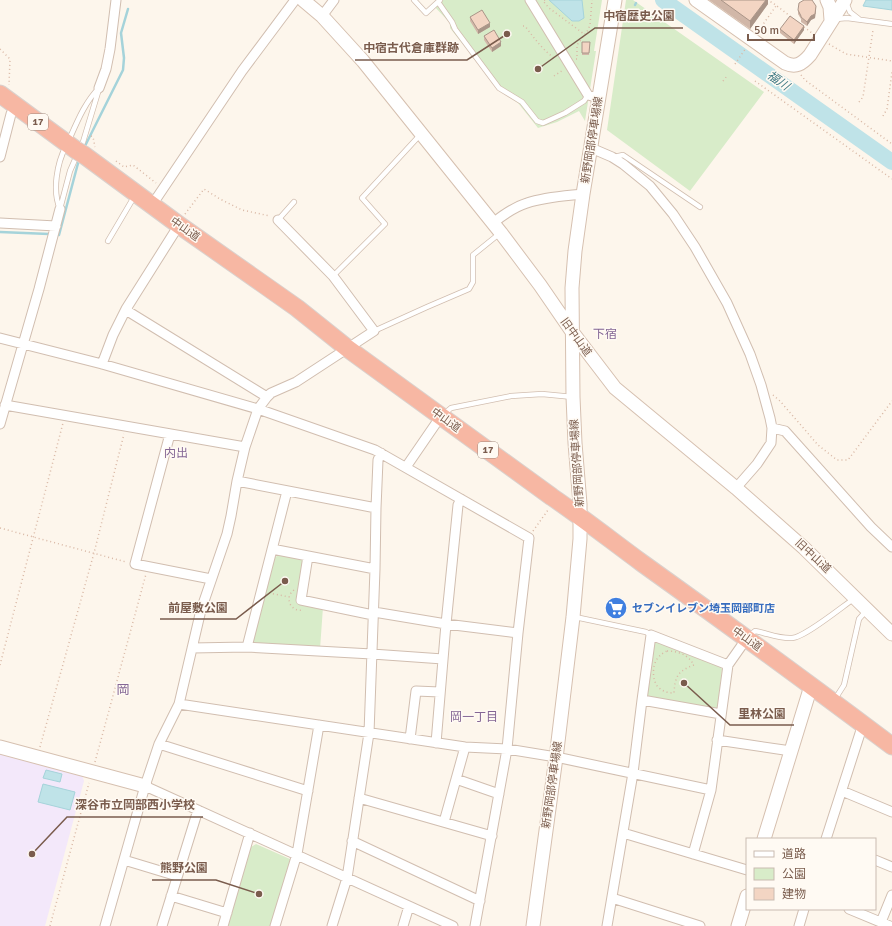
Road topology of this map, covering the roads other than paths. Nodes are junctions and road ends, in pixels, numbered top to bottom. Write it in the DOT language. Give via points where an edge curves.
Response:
graph roads {
  1 [pos="116,0"];
  2 [pos="295,0"];
  3 [pos="303,0"];
  4 [pos="334,0"];
  5 [pos="414,0"];
  6 [pos="530,0"];
  7 [pos="615,0"];
  8 [pos="696,0"];
  9 [pos="827,0"];
  10 [pos="845,0"];
  11 [pos="439,1"];
  12 [pos="322,16"];
  13 [pos="859,19"];
  14 [pos="831,20"];
  15 [pos="892,24"];
  16 [pos="99,88"];
  17 [pos="594,97"];
  18 [pos="7,99"];
  19 [pos="421,134"];
  20 [pos="591,148"];
  21 [pos="80,149"];
  22 [pos="0,157"];
  23 [pos="612,157"];
  24 [pos="136,194"];
  25 [pos="583,194"];
  26 [pos="294,202"];
  27 [pos="152,205"];
  28 [pos="700,207"];
  29 [pos="60,209"];
  30 [pos="278,220"];
  31 [pos="0,223"];
  32 [pos="492,223"];
  33 [pos="179,225"];
  34 [pos="56,226"];
  35 [pos="501,233"];
  36 [pos="108,241"];
  37 [pos="333,276"];
  38 [pos="126,309"];
  39 [pos="374,331"];
  40 [pos="573,333"];
  41 [pos="0,338"];
  42 [pos="23,344"];
  43 [pos="347,348"];
  44 [pos="102,364"];
  45 [pos="267,397"];
  46 [pos="573,397"];
  47 [pos="5,405"];
  48 [pos="258,409"];
  49 [pos="441,416"];
  50 [pos="0,424"];
  51 [pos="772,428"];
  52 [pos="170,434"];
  53 [pos="245,447"];
  54 [pos="381,453"];
  55 [pos="406,467"];
  56 [pos="237,481"];
  57 [pos="736,488"];
  58 [pos="287,491"];
  59 [pos="461,499"];
  60 [pos="376,508"];
  61 [pos="580,517"];
  62 [pos="892,547"];
  63 [pos="272,550"];
  64 [pos="308,556"];
  65 [pos="375,569"];
  66 [pos="211,578"];
  67 [pos="855,597"];
  68 [pos="867,609"];
  69 [pos="374,614"];
  70 [pos="573,617"];
  71 [pos="446,624"];
  72 [pos="518,633"];
  73 [pos="892,634"];
  74 [pos="651,635"];
  75 [pos="747,638"];
  76 [pos="247,647"];
  77 [pos="192,648"];
  78 [pos="372,654"];
  79 [pos="443,659"];
  80 [pos="728,665"];
  81 [pos="811,686"];
  82 [pos="440,692"];
  83 [pos="642,700"];
  84 [pos="833,702"];
  85 [pos="179,704"];
  86 [pos="721,714"];
  87 [pos="863,724"];
  88 [pos="319,725"];
  89 [pos="369,733"];
  90 [pos="410,739"];
  91 [pos="717,740"];
  92 [pos="436,743"];
  93 [pos="159,744"];
  94 [pos="892,746"];
  95 [pos="0,747"];
  96 [pos="465,747"];
  97 [pos="507,749"];
  98 [pos="791,751"];
  99 [pos="556,757"];
  100 [pos="633,773"];
  101 [pos="456,778"];
  102 [pos="145,786"];
  103 [pos="308,790"];
  104 [pos="711,790"];
  105 [pos="842,791"];
  106 [pos="499,794"];
  107 [pos="359,798"];
  108 [pos="198,810"];
  109 [pos="892,812"];
  110 [pos="444,822"];
  111 [pos="250,833"];
  112 [pos="623,833"];
  113 [pos="492,836"];
  114 [pos="764,838"];
  115 [pos="826,838"];
  116 [pos="352,841"];
  117 [pos="297,854"];
  118 [pos="693,854"];
  119 [pos="124,860"];
  120 [pos="876,860"];
  121 [pos="892,867"];
  122 [pos="746,870"];
  123 [pos="177,876"];
  124 [pos="347,878"];
  125 [pos="892,895"];
  126 [pos="171,896"];
  127 [pos="612,898"];
  128 [pos="746,899"];
  129 [pos="480,901"];
  130 [pos="409,906"];
  131 [pos="804,910"];
  132 [pos="851,910"];
  133 [pos="227,913"];
  134 [pos="881,922"];
  135 [pos="105,926"];
  136 [pos="162,926"];
  137 [pos="223,926"];
  138 [pos="275,926"];
  139 [pos="332,926"];
  140 [pos="403,926"];
  141 [pos="453,926"];
  142 [pos="475,926"];
  143 [pos="533,926"];
  144 [pos="607,926"];
  145 [pos="700,926"];
  146 [pos="738,926"];
  147 [pos="798,926"];
  148 [pos="890,926"];
  1 -- 16 [label="street" via="110,49"];
  2 -- 27 [label="street" via="242,71"];
  3 -- 12 [label="street, 旧中山道"];
  4 -- 12 [label="street"];
  5 -- 11 [label="lane" via="426,13"];
  6 -- 17 [label="street"];
  7 -- 17 [label="street, 新野岡部停車場線"];
  8 -- 14 [label="street" via="790,65 805,61"];
  9 -- 14 [label="street"];
  10 -- 13 [label="lane" via="850,12"];
  10 -- 14 [label="street"];
  11 -- 17 [label="lane" via="455,29 499,88 522,102 537,121 543,123"];
  12 -- 19 [label="street, 旧中山道" via="363,61"];
  13 -- 14 [label="lane"];
  13 -- 15 [label="lane"];
  16 -- 21 [label="lane" via="82,112"];
  16 -- 29 [label="lane" via="83,142 70,171"];
  17 -- 20 [label="street, 新野岡部停車場線"];
  18 -- 21 [label="highway, 中山道 / 17"];
  18 -- 22 [label="street" via="11,114"];
  19 -- 32 [label="street, 旧中山道"];
  19 -- 37 [label="lane" via="362,198 385,224"];
  20 -- 23 [label="street"];
  20 -- 25 [label="street, 新野岡部停車場線"];
  21 -- 24 [label="highway, 中山道 / 17"];
  21 -- 29 [label="lane" via="62,158 55,185"];
  23 -- 28 [label="lane" via="623,155"];
  23 -- 51 [label="street" via="650,186 694,247 727,303 750,354"];
  24 -- 27 [label="highway, 中山道 / 17"];
  24 -- 36 [label="lane"];
  25 -- 32 [label="street" via="527,203 508,211"];
  25 -- 40 [label="street, 新野岡部停車場線" via="574,251"];
  26 -- 30 [label="lane"];
  27 -- 33 [label="highway, 中山道 / 17"];
  29 -- 34 [label="street"];
  30 -- 37 [label="street"];
  31 -- 34 [label="street"];
  32 -- 35 [label="street, 旧中山道"];
  33 -- 38 [label="street"];
  33 -- 43 [label="highway, 中山道 / 17" via="297,308"];
  34 -- 42 [label="street"];
  35 -- 39 [label="lane" via="473,255 473,282 469,289"];
  35 -- 40 [label="street, 旧中山道"];
  37 -- 39 [label="street"];
  38 -- 44 [label="street"];
  38 -- 45 [label="street"];
  39 -- 43 [label="street"];
  40 -- 46 [label="street, 新野岡部停車場線"];
  40 -- 57 [label="street, 旧中山道" via="615,388"];
  41 -- 42 [label="street"];
  42 -- 44 [label="street"];
  42 -- 47 [label="street"];
  43 -- 45 [label="street" via="296,382"];
  43 -- 49 [label="highway, 中山道 / 17"];
  44 -- 48 [label="street"];
  45 -- 48 [label="street"];
  46 -- 49 [label="lane" via="542,394 511,396 451,408"];
  46 -- 61 [label="street, 新野岡部停車場線"];
  47 -- 50 [label="street"];
  47 -- 52 [label="street"];
  48 -- 53 [label="street"];
  48 -- 54 [label="street"];
  49 -- 55 [label="street"];
  49 -- 61 [label="highway, 中山道 / 17"];
  51 -- 57 [label="street" via="771,443"];
  51 -- 62 [label="street" via="785,431"];
  52 -- 53 [label="street"];
  52 -- 66 [label="street" via="136,564"];
  53 -- 56 [label="street"];
  54 -- 55 [label="street"];
  54 -- 60 [label="street" via="378,460"];
  55 -- 59 [label="street"];
  56 -- 58 [label="street"];
  56 -- 66 [label="street" via="232,516"];
  57 -- 67 [label="street, 旧中山道"];
  58 -- 60 [label="street"];
  58 -- 63 [label="street"];
  59 -- 71 [label="street" via="458,505"];
  59 -- 72 [label="street" via="529,538"];
  60 -- 65 [label="street"];
  61 -- 70 [label="street, 新野岡部停車場線"];
  61 -- 75 [label="highway, 中山道 / 17"];
  63 -- 64 [label="street"];
  63 -- 76 [label="street"];
  64 -- 65 [label="street"];
  64 -- 69 [label="street" via="301,600"];
  65 -- 69 [label="street"];
  66 -- 77 [label="street"];
  67 -- 68 [label="street, 旧中山道"];
  67 -- 75 [label="lane" via="809,631 793,639 755,631"];
  68 -- 73 [label="street, 旧中山道"];
  68 -- 84 [label="lane" via="859,619 844,685"];
  69 -- 71 [label="street"];
  69 -- 78 [label="street"];
  70 -- 74 [label="lane"];
  70 -- 99 [label="street, 新野岡部停車場線"];
  71 -- 72 [label="street"];
  71 -- 79 [label="street"];
  72 -- 97 [label="street"];
  74 -- 80 [label="street"];
  74 -- 83 [label="street"];
  75 -- 80 [label="street"];
  75 -- 81 [label="highway, 中山道 / 17"];
  76 -- 77 [label="street"];
  76 -- 78 [label="street"];
  77 -- 85 [label="street"];
  78 -- 79 [label="street"];
  78 -- 89 [label="street"];
  79 -- 82 [label="street"];
  80 -- 86 [label="street"];
  81 -- 84 [label="highway, 中山道 / 17"];
  81 -- 98 [label="street"];
  82 -- 90 [label="street" via="416,691"];
  82 -- 92 [label="street"];
  83 -- 86 [label="street"];
  83 -- 100 [label="street"];
  84 -- 87 [label="highway, 中山道 / 17"];
  85 -- 88 [label="street"];
  85 -- 93 [label="street"];
  86 -- 91 [label="street"];
  87 -- 94 [label="highway, 中山道 / 17"];
  87 -- 105 [label="street"];
  88 -- 89 [label="street"];
  88 -- 103 [label="street"];
  89 -- 90 [label="street"];
  89 -- 107 [label="street"];
  90 -- 92 [label="street"];
  91 -- 98 [label="street"];
  91 -- 104 [label="street"];
  92 -- 96 [label="street"];
  93 -- 102 [label="street"];
  93 -- 103 [label="street"];
  95 -- 102 [label="street"];
  96 -- 97 [label="street"];
  96 -- 101 [label="street"];
  97 -- 99 [label="street"];
  97 -- 106 [label="street"];
  98 -- 114 [label="street"];
  99 -- 100 [label="street"];
  99 -- 143 [label="street, 新野岡部停車場線"];
  100 -- 104 [label="street"];
  100 -- 112 [label="street"];
  101 -- 106 [label="street"];
  101 -- 110 [label="street"];
  102 -- 108 [label="street"];
  102 -- 119 [label="street"];
  103 -- 117 [label="street"];
  104 -- 118 [label="street"];
  105 -- 109 [label="street"];
  105 -- 115 [label="street"];
  106 -- 113 [label="street"];
  107 -- 110 [label="street"];
  107 -- 116 [label="street"];
  108 -- 111 [label="street"];
  108 -- 123 [label="street"];
  110 -- 113 [label="street"];
  111 -- 117 [label="street"];
  111 -- 133 [label="street"];
  112 -- 118 [label="street"];
  112 -- 127 [label="street"];
  113 -- 129 [label="street"];
  116 -- 124 [label="street"];
  116 -- 129 [label="street"];
  117 -- 124 [label="street"];
  117 -- 138 [label="street"];
  118 -- 122 [label="street"];
  119 -- 123 [label="street"];
  119 -- 135 [label="street"];
  120 -- 121 [label="street"];
  123 -- 126 [label="street"];
  124 -- 130 [label="street"];
  124 -- 139 [label="street"];
  125 -- 134 [label="street"];
  126 -- 133 [label="street"];
  126 -- 136 [label="street"];
  127 -- 144 [label="street"];
  127 -- 145 [label="street"];
  128 -- 146 [label="street"];
  129 -- 142 [label="street"];
  130 -- 140 [label="street"];
  130 -- 141 [label="street"];
  131 -- 147 [label="street"];
  132 -- 134 [label="street"];
  133 -- 137 [label="street"];
  134 -- 148 [label="street"];
}
